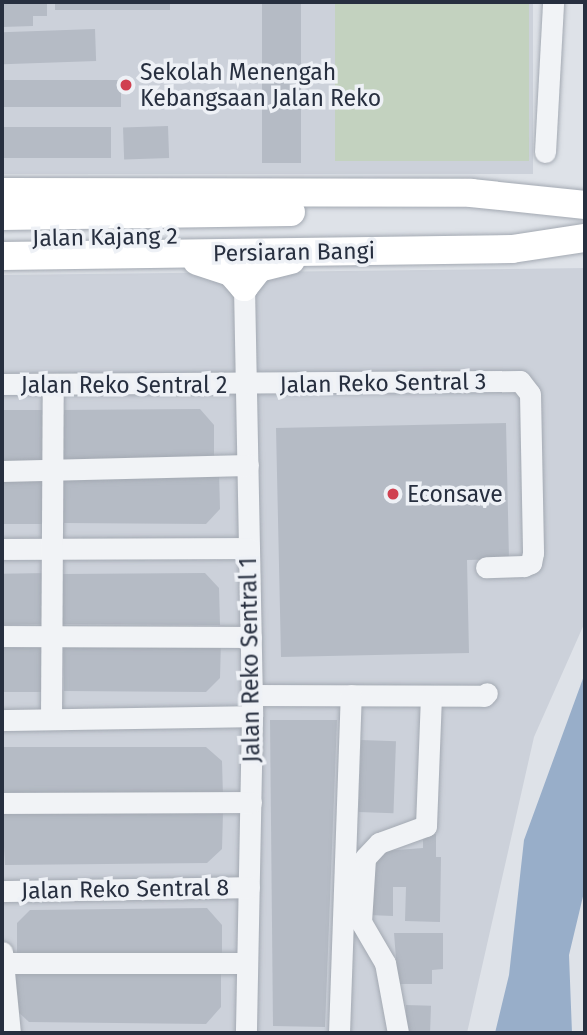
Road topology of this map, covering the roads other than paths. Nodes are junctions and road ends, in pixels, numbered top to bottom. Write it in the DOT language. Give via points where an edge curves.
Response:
graph roads {
  1 [pos="554,2"];
  2 [pos="545,152"];
  3 [pos="2,192"];
  4 [pos="585,205"];
  5 [pos="2,216"];
  6 [pos="425,231"];
  7 [pos="585,236"];
  8 [pos="2,239"];
  9 [pos="107,254"];
  10 [pos="2,256"];
  11 [pos="244,287"];
  12 [pos="2,384"];
  13 [pos="53,385"];
  14 [pos="246,385"];
  15 [pos="248,465"];
  16 [pos="53,470"];
  17 [pos="2,471"];
  18 [pos="249,548"];
  19 [pos="2,549"];
  20 [pos="52,549"];
  21 [pos="486,567"];
  22 [pos="2,636"];
  23 [pos="51,636"];
  24 [pos="251,637"];
  25 [pos="488,693"];
  26 [pos="351,695"];
  27 [pos="431,696"];
  28 [pos="252,705"];
  29 [pos="51,719"];
  30 [pos="2,720"];
  31 [pos="251,802"];
  32 [pos="2,803"];
  33 [pos="249,887"];
  34 [pos="2,891"];
  35 [pos="3,956"];
  36 [pos="247,963"];
  37 [pos="10,1033"];
  38 [pos="246,1033"];
  39 [pos="339,1033"];
  40 [pos="398,1033"];
  1 -- 2 [label="street"];
  3 -- 4 [label="main road" via="471,193"];
  4 -- 6 [label="main road, Jalan Kajang 2"];
  5 -- 6 [label="main road, Jalan Kajang 2"];
  6 -- 7 [label="main road, Persiaran Bangi" via="512,249"];
  6 -- 8 [label="main road, Jalan Kajang 2"];
  6 -- 9 [label="main road, Persiaran Bangi"];
  6 -- 11 [label="main road" via="277,261 259,268"];
  9 -- 10 [label="main road, Persiaran Bangi"];
  9 -- 11 [label="main road" via="200,261 231,272"];
  11 -- 14 [label="street, Jalan Reko Sentral 1"];
  12 -- 13 [label="street, Jalan Reko Sentral 2"];
  13 -- 14 [label="street, Jalan Reko Sentral 2"];
  13 -- 16 [label="street"];
  14 -- 15 [label="street, Jalan Reko Sentral 1"];
  14 -- 21 [label="street, Jalan Reko Sentral 3" via="520,381 530,394 533,553 531,563 524,566"];
  15 -- 16 [label="street"];
  15 -- 18 [label="street, Jalan Reko Sentral 1"];
  16 -- 17 [label="street"];
  16 -- 20 [label="street"];
  18 -- 20 [label="street"];
  18 -- 24 [label="street, Jalan Reko Sentral 1"];
  19 -- 20 [label="street"];
  20 -- 23 [label="street"];
  22 -- 23 [label="street"];
  23 -- 24 [label="street"];
  23 -- 29 [label="street"];
  24 -- 28 [label="street, Jalan Reko Sentral 1"];
  25 -- 27 [label="street"];
  26 -- 27 [label="street"];
  26 -- 28 [label="street"];
  26 -- 39 [label="street"];
  27 -- 40 [label="street" via="426,826 379,843 365,858 361,922 385,963"];
  28 -- 29 [label="street"];
  28 -- 31 [label="street, Jalan Reko Sentral 1"];
  29 -- 30 [label="street"];
  31 -- 32 [label="street"];
  31 -- 33 [label="street, Jalan Reko Sentral 1"];
  33 -- 34 [label="street, Jalan Reko Sentral 8"];
  33 -- 36 [label="street, Jalan Reko Sentral 1"];
  35 -- 36 [label="street"];
  35 -- 37 [label="street"];
  36 -- 38 [label="street, Jalan Reko Sentral 1"];
}
